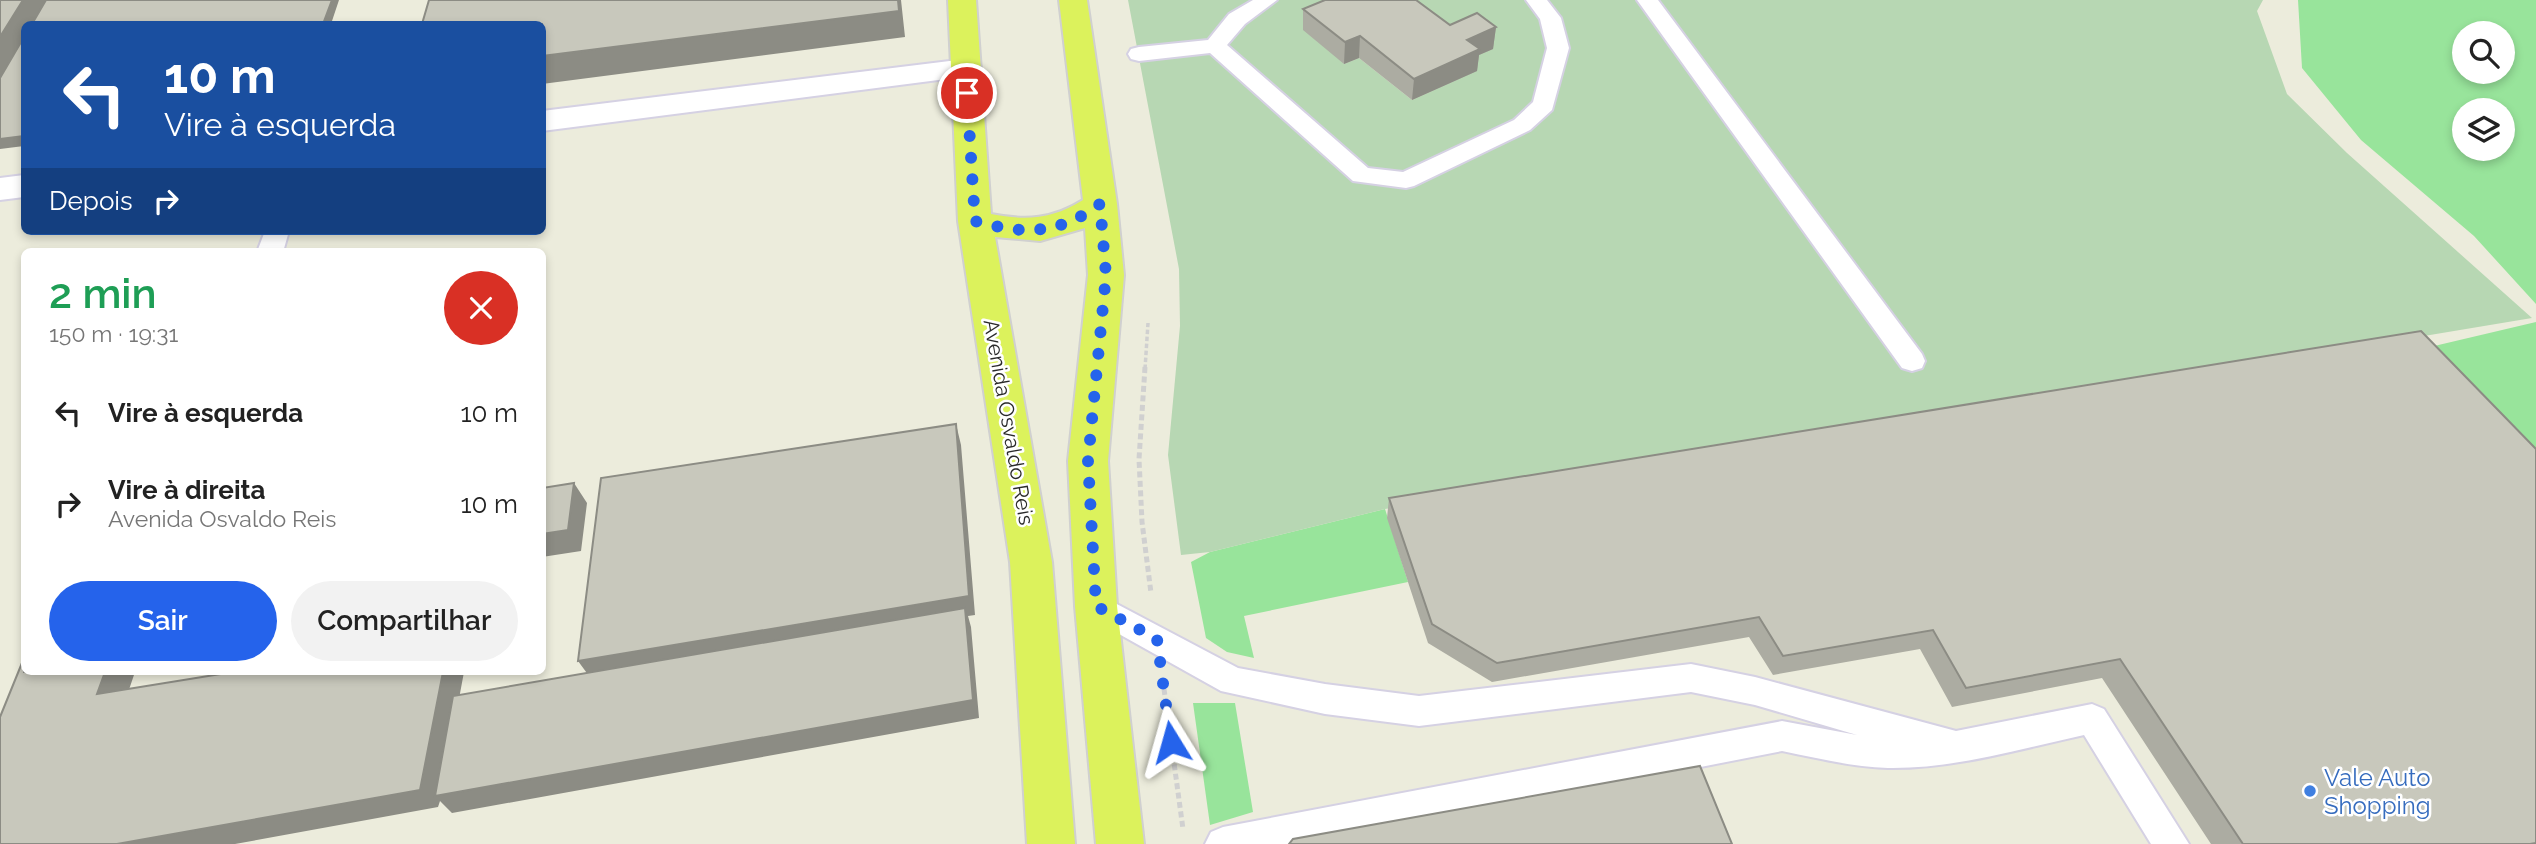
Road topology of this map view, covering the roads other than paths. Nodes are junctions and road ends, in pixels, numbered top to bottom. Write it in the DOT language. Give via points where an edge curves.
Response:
graph roads {
  1 [pos="961,0"];
  2 [pos="1073,0"];
  3 [pos="1267,0"];
  4 [pos="1536,0"];
  5 [pos="1647,0"];
  6 [pos="1215,46"];
  7 [pos="1139,54"];
  8 [pos="966,68"];
  9 [pos="546,120"];
  10 [pos="21,186"];
  11 [pos="0,189"];
  12 [pos="1100,204"];
  13 [pos="975,221"];
  14 [pos="1912,360"];
  15 [pos="1096,606"];
  16 [pos="1804,705"];
  17 [pos="1817,743"];
  18 [pos="1960,745"];
  19 [pos="1051,844"];
  20 [pos="1120,844"];
  21 [pos="1223,844"];
  22 [pos="2171,844"];
  1 -- 8 [label="main road, Avenida Osvaldo Reis"];
  2 -- 12 [label="main road"];
  3 -- 6 [label="lane" via="1237,19"];
  4 -- 6 [label="lane" via="1550,18 1558,48 1544,105 1522,125 1406,180 1361,175"];
  5 -- 14 [label="lane"];
  6 -- 7 [label="lane"];
  8 -- 9 [label="street"];
  8 -- 13 [label="main road, Avenida Osvaldo Reis"];
  10 -- 11 [label="street"];
  12 -- 13 [label="main road" via="1081,218 1028,231"];
  12 -- 15 [label="main road" via="1106,275 1088,461"];
  13 -- 19 [label="main road, Avenida Osvaldo Reis" via="1030,548"];
  15 -- 16 [label="lane" via="1231,681 1325,699 1419,711 1691,678"];
  15 -- 20 [label="main road"];
  16 -- 17 [label="lane"];
  16 -- 18 [label="lane"];
  17 -- 18 [label="lane" via="1904,752"];
  17 -- 21 [label="lane" via="1782,736"];
  18 -- 22 [label="lane" via="2092,719"];
}
